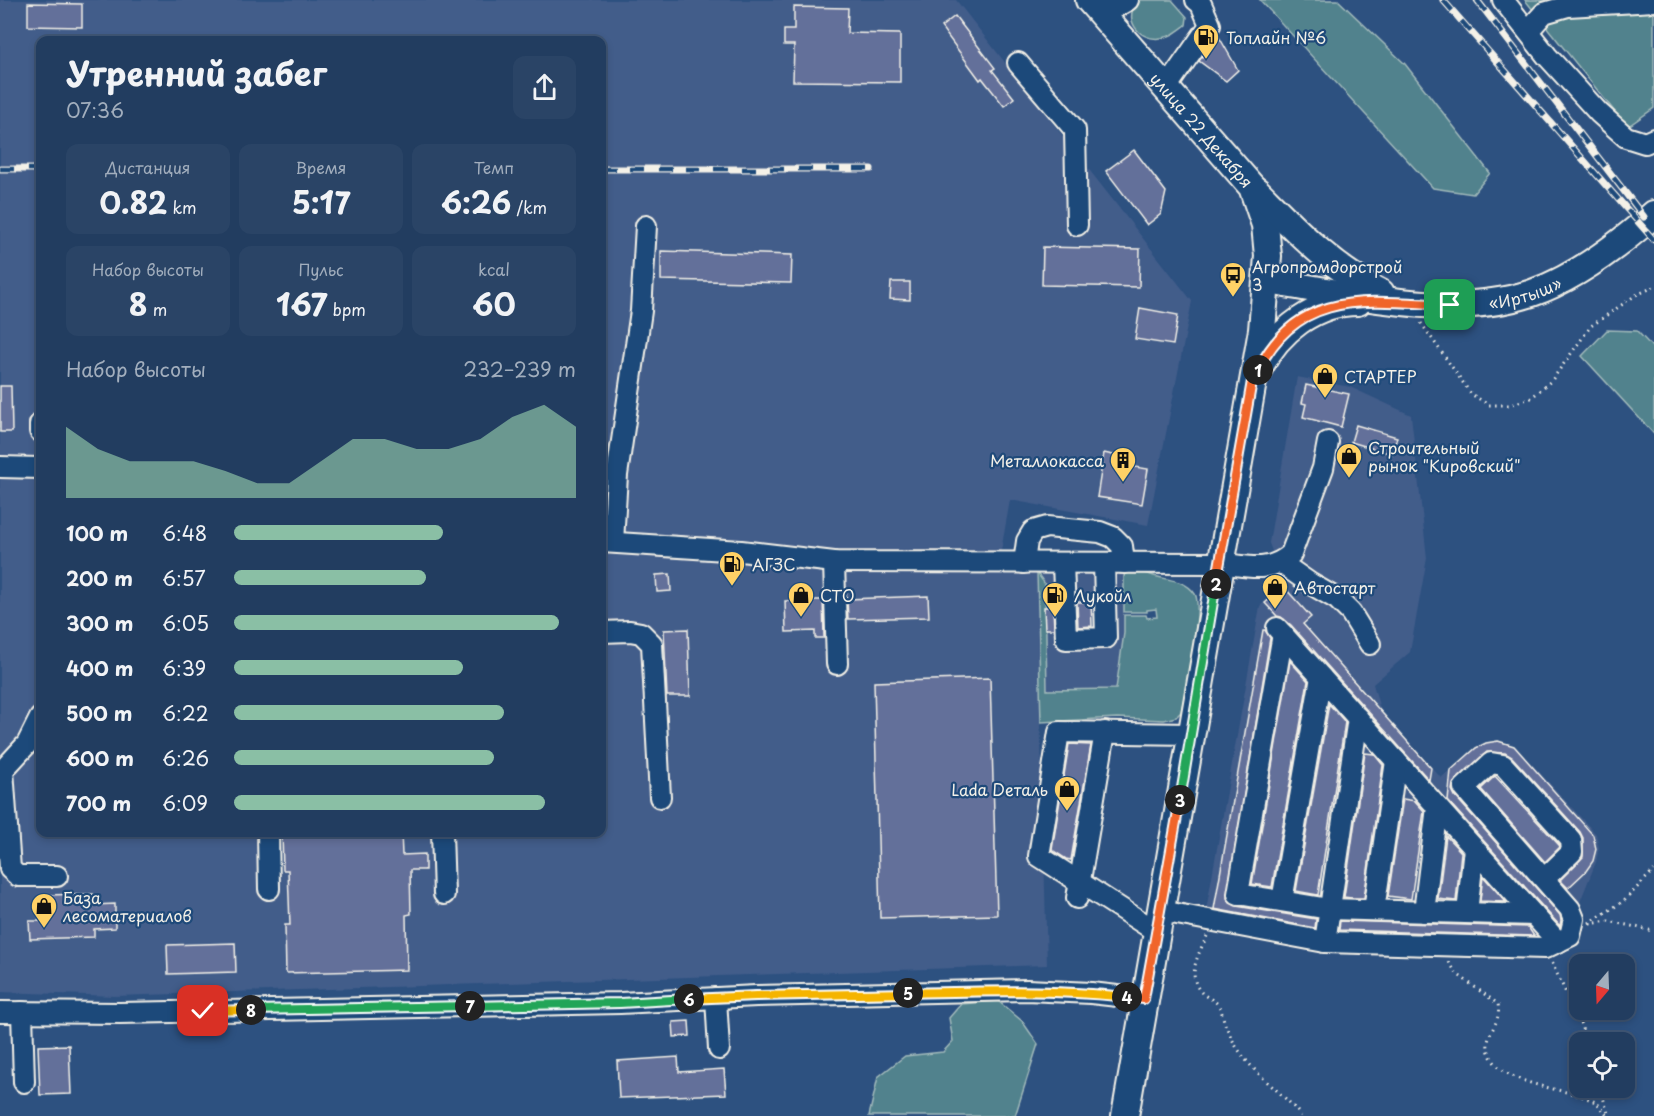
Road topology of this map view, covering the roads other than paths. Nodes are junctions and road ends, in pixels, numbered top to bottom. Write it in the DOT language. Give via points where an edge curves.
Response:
graph roads {
  1 [pos="1128,0"];
  2 [pos="1196,0"];
  3 [pos="1503,0"];
  4 [pos="1654,1"];
  5 [pos="1095,7"];
  6 [pos="1527,31"];
  7 [pos="1018,63"];
  8 [pos="1166,88"];
  9 [pos="1654,139"];
  10 [pos="1252,187"];
  11 [pos="1654,214"];
  12 [pos="1077,225"];
  13 [pos="646,226"];
  14 [pos="1267,281"];
  15 [pos="1408,302"];
  16 [pos="1252,381"];
  17 [pos="1328,442"];
  18 [pos="0,467"];
  19 [pos="36,468"];
  20 [pos="607,542"];
  21 [pos="834,562"];
  22 [pos="1024,563"];
  23 [pos="1064,563"];
  24 [pos="1114,563"];
  25 [pos="1220,563"];
  26 [pos="1281,563"];
  27 [pos="606,632"];
  28 [pos="1370,644"];
  29 [pos="837,664"];
  30 [pos="1321,677"];
  31 [pos="1358,718"];
  32 [pos="36,726"];
  33 [pos="1105,732"];
  34 [pos="1191,734"];
  35 [pos="1396,761"];
  36 [pos="660,798"];
  37 [pos="1437,807"];
  38 [pos="268,837"];
  39 [pos="442,837"];
  40 [pos="1474,848"];
  41 [pos="57,876"];
  42 [pos="1544,879"];
  43 [pos="269,889"];
  44 [pos="1078,890"];
  45 [pos="444,894"];
  46 [pos="1282,901"];
  47 [pos="1329,909"];
  48 [pos="1374,910"];
  49 [pos="1424,912"];
  50 [pos="1467,913"];
  51 [pos="1534,915"];
  52 [pos="1159,922"];
  53 [pos="1325,942"];
  54 [pos="1551,945"];
  55 [pos="716,998"];
  56 [pos="1144,999"];
  57 [pos="0,1012"];
  58 [pos="22,1012"];
  59 [pos="719,1049"];
  60 [pos="24,1082"];
  61 [pos="1125,1116"];
  1 -- 5 [label="street"];
  2 -- 8 [label="street" via="1210,25"];
  3 -- 6 [label="street"];
  4 -- 6 [label="street" via="1568,6 1544,13"];
  5 -- 8 [label="main road, улица 22 Декабря"];
  6 -- 9 [label="street" via="1599,113 1626,136 1645,143"];
  7 -- 12 [label="street" via="1075,130"];
  8 -- 10 [label="main road, улица 22 Декабря"];
  10 -- 14 [label="main road, улица 22 Декабря" via="1265,225"];
  10 -- 15 [label="main road" via="1298,232 1368,287"];
  11 -- 15 [label="main road, «Иртыш»" via="1578,271 1533,293 1485,304"];
  13 -- 20 [label="street" via="640,321"];
  14 -- 15 [label="main road, «Иртыш»"];
  14 -- 16 [label="main road, улица 22 Декабря"];
  15 -- 16 [label="main road" via="1350,302 1319,310 1297,322 1274,344"];
  16 -- 25 [label="main road, улица 22 Декабря"];
  17 -- 26 [label="street" via="1323,468 1291,554"];
  18 -- 19 [label="street"];
  20 -- 21 [label="street"];
  21 -- 22 [label="street"];
  21 -- 29 [label="street"];
  22 -- 23 [label="street"];
  22 -- 24 [label="street" via="1027,541 1033,531 1047,527 1101,532 1113,537 1122,546"];
  23 -- 24 [label="street"];
  23 -- 24 [label="street" via="1066,639 1106,638"];
  24 -- 25 [label="street"];
  25 -- 26 [label="street" via="1264,568"];
  25 -- 34 [label="main road, улица 22 Декабря"];
  26 -- 28 [label="street" via="1337,598"];
  27 -- 36 [label="street" via="641,633 652,644"];
  30 -- 31 [label="street"];
  30 -- 46 [label="street"];
  30 -- 46 [label="street" via="1279,630 1238,894"];
  31 -- 35 [label="street"];
  31 -- 47 [label="street"];
  32 -- 41 [label="street" via="27,744 3,770 10,869 18,876"];
  33 -- 34 [label="street"];
  33 -- 44 [label="street"];
  33 -- 44 [label="street" via="1059,732 1039,856"];
  34 -- 52 [label="main road, улица 22 Декабря"];
  35 -- 37 [label="street"];
  35 -- 48 [label="street"];
  37 -- 40 [label="street"];
  37 -- 49 [label="street"];
  38 -- 43 [label="street"];
  39 -- 45 [label="street"];
  40 -- 50 [label="street"];
  40 -- 51 [label="street"];
  42 -- 42 [label="street" via="1572,852 1571,840 1503,765 1491,763 1464,788"];
  42 -- 54 [label="street" via="1574,919 1570,936"];
  44 -- 52 [label="street"];
  46 -- 47 [label="street"];
  47 -- 48 [label="street"];
  47 -- 53 [label="street"];
  48 -- 49 [label="street"];
  49 -- 50 [label="street"];
  50 -- 51 [label="street"];
  51 -- 54 [label="street"];
  52 -- 53 [label="street" via="1215,921"];
  52 -- 56 [label="main road, улица 22 Декабря"];
  53 -- 54 [label="street"];
  55 -- 56 [label="street" via="1027,990"];
  55 -- 58 [label="street" via="132,1013"];
  55 -- 59 [label="street"];
  56 -- 61 [label="main road, улица 22 Декабря"];
  57 -- 58 [label="street"];
  58 -- 60 [label="street"];
}
